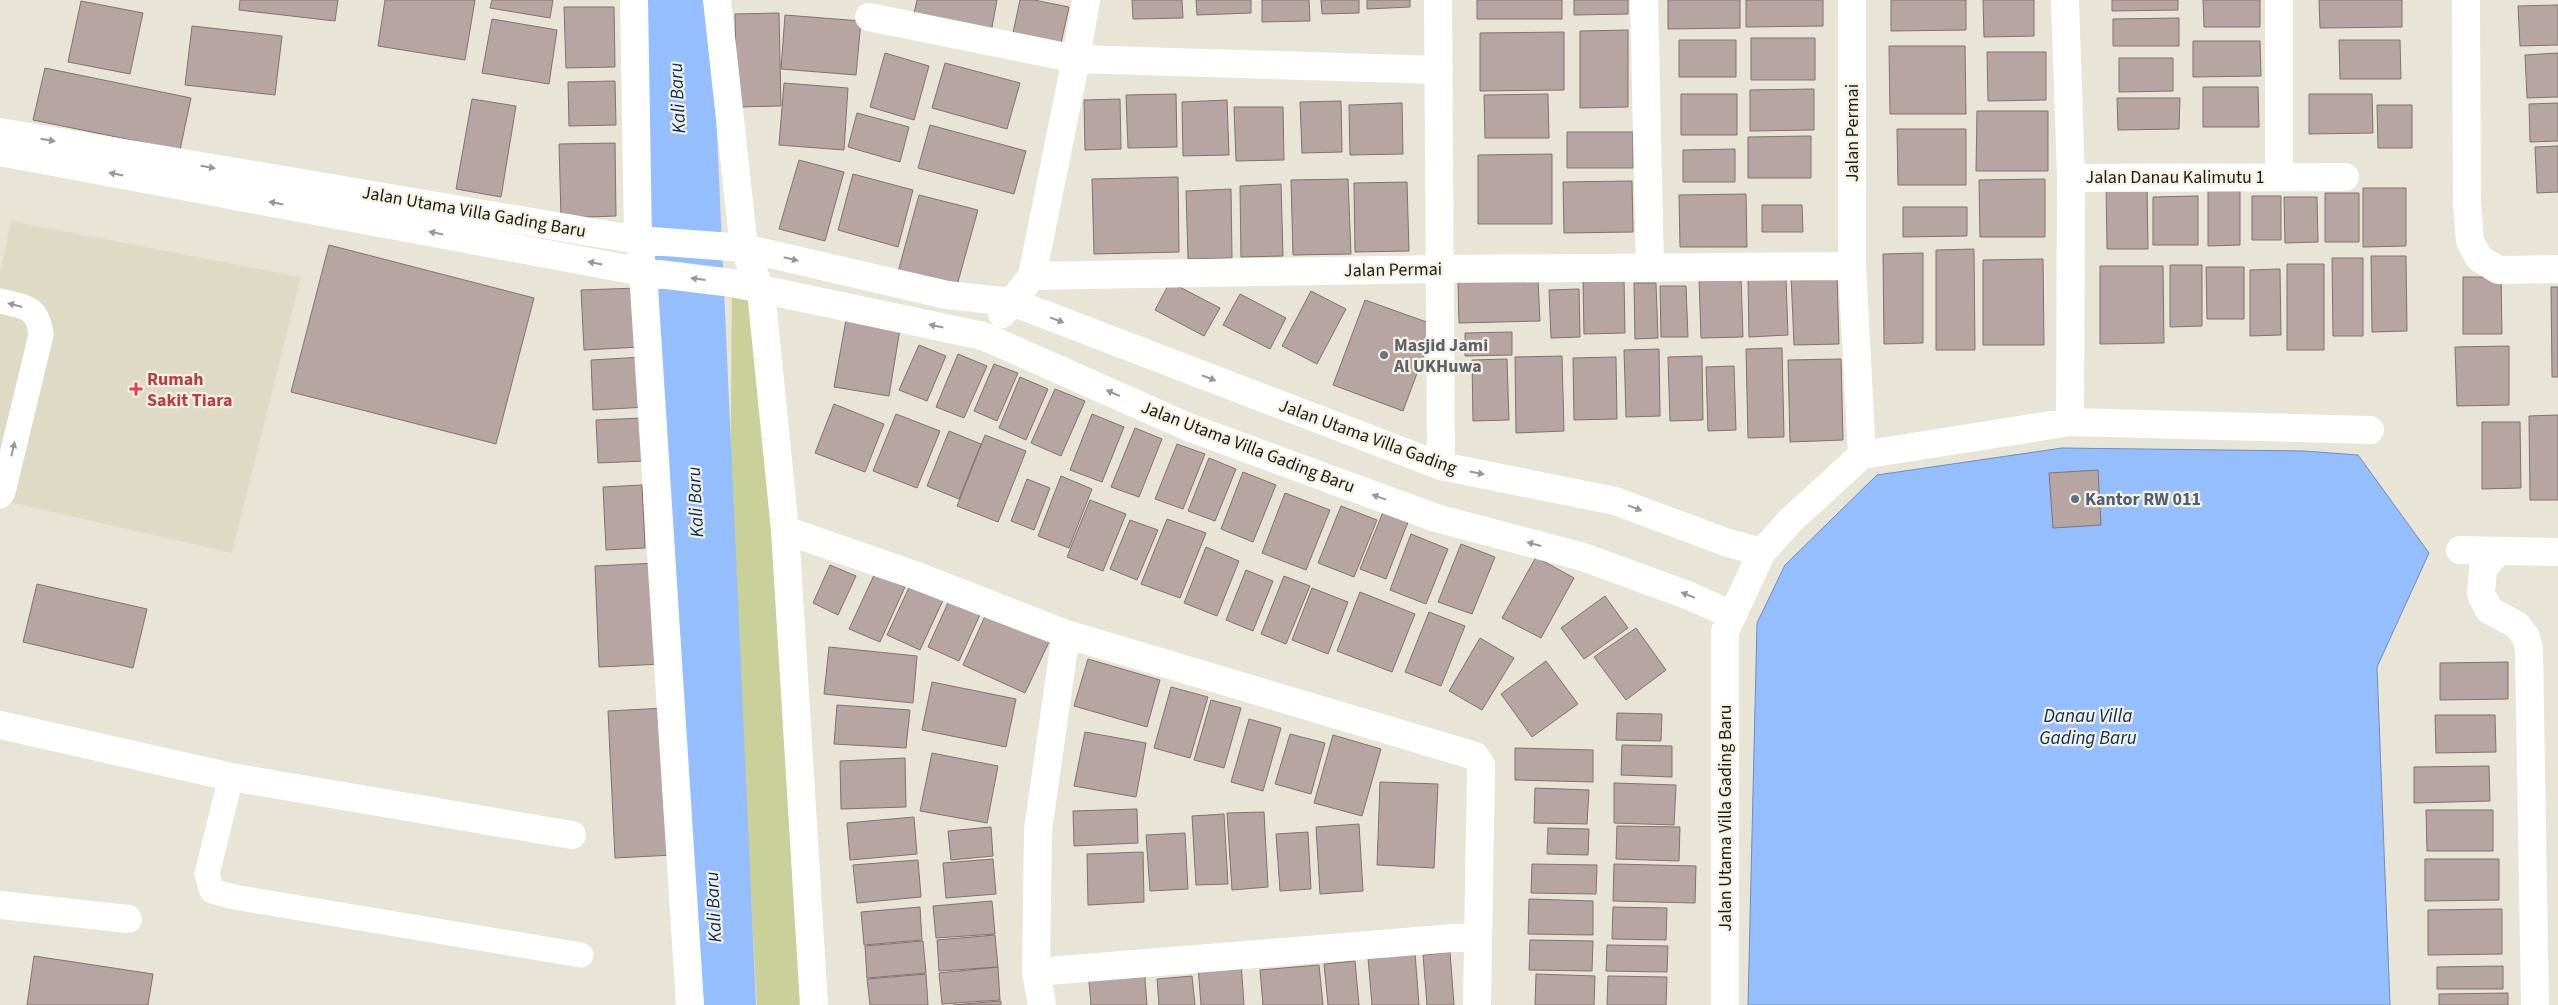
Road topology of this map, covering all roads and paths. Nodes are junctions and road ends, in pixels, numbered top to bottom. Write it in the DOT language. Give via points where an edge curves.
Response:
graph roads {
  1 [pos="634,0"];
  2 [pos="717,0"];
  3 [pos="1086,0"];
  4 [pos="1438,0"];
  5 [pos="1644,0"];
  6 [pos="1852,0"];
  7 [pos="2065,0"];
  8 [pos="2279,0"];
  9 [pos="2466,0"];
  10 [pos="869,17"];
  11 [pos="1076,60"];
  12 [pos="1439,70"];
  13 [pos="0,132"];
  14 [pos="0,152"];
  15 [pos="2279,177"];
  16 [pos="2071,178"];
  17 [pos="2345,178"];
  18 [pos="650,241"];
  19 [pos="735,248"];
  20 [pos="1852,266"];
  21 [pos="1650,268"];
  22 [pos="1439,269"];
  23 [pos="2558,269"];
  24 [pos="654,273"];
  25 [pos="1032,276"];
  26 [pos="761,291"];
  27 [pos="0,301"];
  28 [pos="1012,302"];
  29 [pos="983,336"];
  30 [pos="2070,422"];
  31 [pos="2370,430"];
  32 [pos="1862,455"];
  33 [pos="1441,466"];
  34 [pos="0,496"];
  35 [pos="786,530"];
  36 [pos="2460,550"];
  37 [pos="2498,551"];
  38 [pos="1762,552"];
  39 [pos="2558,552"];
  40 [pos="1729,623"];
  41 [pos="1066,634"];
  42 [pos="0,725"];
  43 [pos="231,777"];
  44 [pos="572,835"];
  45 [pos="0,905"];
  46 [pos="128,919"];
  47 [pos="1478,936"];
  48 [pos="581,955"];
  49 [pos="1036,972"];
  50 [pos="690,1005"];
  51 [pos="814,1005"];
  52 [pos="1042,1005"];
  53 [pos="1477,1005"];
  54 [pos="1725,1005"];
  55 [pos="2535,1005"];
  1 -- 18 [label="street"];
  2 -- 19 [label="street"];
  3 -- 11 [label="street"];
  4 -- 12 [label="street"];
  5 -- 21 [label="street"];
  6 -- 20 [label="street, Jalan Permai"];
  7 -- 16 [label="street"];
  8 -- 15 [label="street, Jalan Danau Kalimutu 1"];
  9 -- 23 [label="street" via="2470,241 2480,258 2498,270"];
  10 -- 11 [label="street"];
  11 -- 12 [label="street"];
  11 -- 25 [label="street"];
  12 -- 22 [label="street"];
  13 -- 18 [label="street, Jalan Utama Villa Gading Baru, one-way"];
  24 -- 14 [label="street, Jalan Utama Villa Gading Baru, one-way"];
  15 -- 16 [label="street, Jalan Danau Kalimutu 1"];
  15 -- 17 [label="street, Jalan Danau Kalimutu 1"];
  16 -- 30 [label="street"];
  18 -- 19 [label="street, Jalan Utama Villa Gading Baru"];
  18 -- 24 [label="street"];
  19 -- 26 [label="street"];
  19 -- 28 [label="street, Jalan Utama Villa Gading Baru, one-way" via="947,295"];
  20 -- 21 [label="street, Jalan Permai"];
  20 -- 32 [label="street, Jalan Permai"];
  21 -- 22 [label="street, Jalan Permai"];
  22 -- 25 [label="street, Jalan Permai"];
  22 -- 33 [label="street"];
  26 -- 24 [label="street, Jalan Utama Villa Gading Baru, one-way" via="732,283"];
  24 -- 50 [label="street"];
  25 -- 28 [label="street"];
  29 -- 26 [label="street, Jalan Utama Villa Gading Baru, one-way"];
  26 -- 35 [label="street"];
  34 -- 27 [label="lane, one-way" via="41,335 37,316 31,309"];
  28 -- 29 [label="street"];
  28 -- 33 [label="street, Jalan Utama Villa Gading, one-way"];
  40 -- 29 [label="street, Jalan Utama Villa Gading Baru, one-way" via="1690,596 1583,557 1436,518 1188,427"];
  30 -- 31 [label="street"];
  30 -- 32 [label="street"];
  32 -- 38 [label="street" via="1791,520"];
  33 -- 38 [label="street, Jalan Utama Villa Gading, one-way" via="1615,501 1728,543"];
  35 -- 41 [label="street" via="918,576"];
  35 -- 51 [label="street"];
  36 -- 37 [label="street"];
  37 -- 39 [label="street"];
  37 -- 55 [label="street" via="2483,569 2481,594 2490,610 2517,625 2526,637 2529,650"];
  38 -- 40 [label="street"];
  40 -- 54 [label="street, Jalan Utama Villa Gading Baru"];
  41 -- 47 [label="street" via="1475,756 1481,765"];
  41 -- 49 [label="street" via="1038,830"];
  42 -- 43 [label="street"];
  43 -- 44 [label="street"];
  43 -- 48 [label="lane" via="207,874 212,891"];
  45 -- 46 [label="street"];
  47 -- 49 [label="street"];
  47 -- 53 [label="street"];
  49 -- 52 [label="street"];
}
